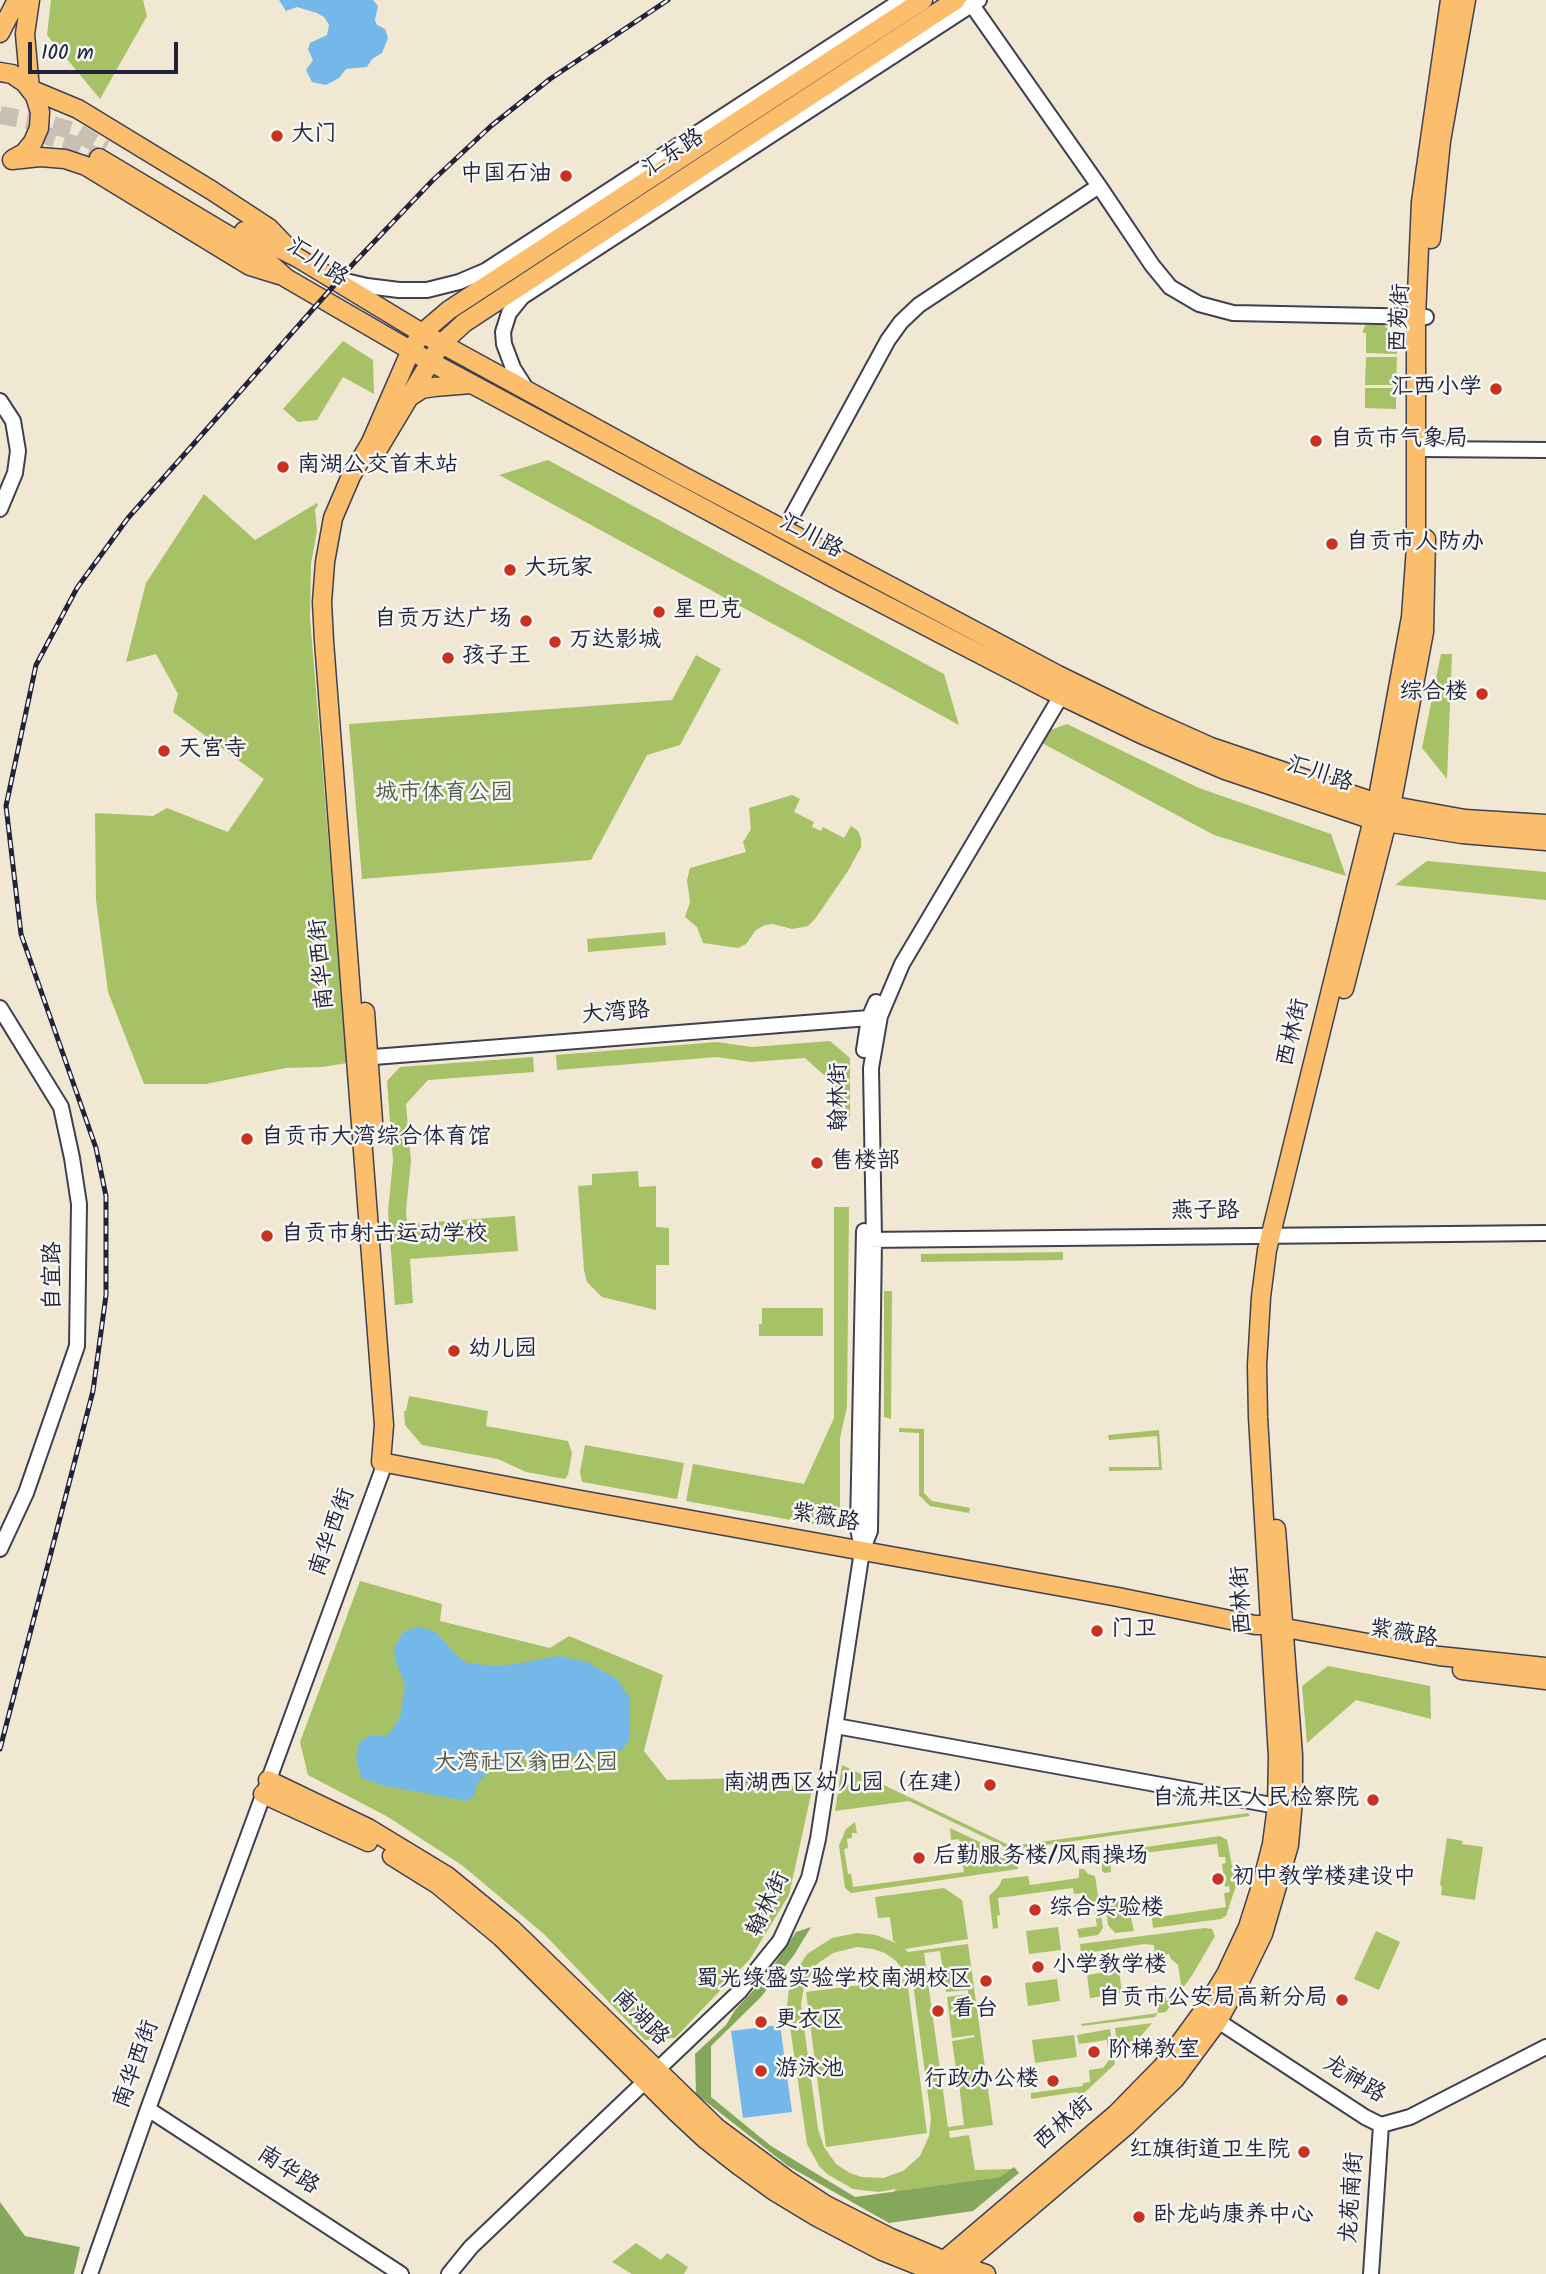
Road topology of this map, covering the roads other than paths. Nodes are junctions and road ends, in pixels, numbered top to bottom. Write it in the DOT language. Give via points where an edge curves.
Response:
graph roads {
  1 [pos="17,0"];
  2 [pos="30,0"];
  3 [pos="902,0"];
  4 [pos="923,0"];
  5 [pos="1450,0"];
  6 [pos="1466,0"];
  7 [pos="969,2"];
  8 [pos="0,33"];
  9 [pos="0,72"];
  10 [pos="30,89"];
  11 [pos="4,164"];
  12 [pos="1100,186"];
  13 [pos="298,258"];
  14 [pos="329,276"];
  15 [pos="286,278"];
  16 [pos="1421,317"];
  17 [pos="422,333"];
  18 [pos="441,344"];
  19 [pos="411,351"];
  20 [pos="429,361"];
  21 [pos="471,384"];
  22 [pos="528,391"];
  23 [pos="408,398"];
  24 [pos="0,401"];
  25 [pos="1420,449"];
  26 [pos="1546,450"];
  27 [pos="0,509"];
  28 [pos="792,516"];
  29 [pos="1056,693"];
  30 [pos="1382,812"];
  31 [pos="1546,824"];
  32 [pos="1546,841"];
  33 [pos="0,1009"];
  34 [pos="874,1020"];
  35 [pos="363,1058"];
  36 [pos="1546,1233"];
  37 [pos="1275,1236"];
  38 [pos="869,1239"];
  39 [pos="389,1464"];
  40 [pos="0,1549"];
  41 [pos="862,1551"];
  42 [pos="1272,1630"];
  43 [pos="1546,1668"];
  44 [pos="1546,1680"];
  45 [pos="836,1726"];
  46 [pos="266,1787"];
  47 [pos="1277,1806"];
  48 [pos="1218,2021"];
  49 [pos="1546,2047"];
  50 [pos="651,2077"];
  51 [pos="148,2109"];
  52 [pos="1381,2125"];
  53 [pos="943,2270"];
  54 [pos="90,2274"];
  55 [pos="401,2274"];
  56 [pos="449,2274"];
  57 [pos="986,2274"];
  58 [pos="1371,2274"];
  1 -- 8 [label="main road"];
  2 -- 10 [label="main road" via="25,34"];
  3 -- 14 [label="street" via="485,271 427,290 367,286"];
  4 -- 17 [label="main road, 汇东路" via="449,310"];
  5 -- 16 [label="main road" via="1420,202"];
  6 -- 16 [label="main road, 西苑街" via="1441,141"];
  7 -- 12 [label="street"];
  7 -- 18 [label="main road, 汇东路" via="499,299"];
  7 -- 22 [label="street" via="522,297 509,313 503,332 513,368"];
  9 -- 10 [label="main road" via="12,74"];
  10 -- 11 [label="main road" via="40,112 39,128 24,153"];
  10 -- 13 [label="main road" via="78,109 211,190 269,228"];
  11 -- 15 [label="main road" via="40,157 86,166 250,266"];
  12 -- 16 [label="street" via="1170,288 1199,304 1233,313"];
  12 -- 28 [label="street" via="919,305 901,322"];
  13 -- 14 [label="main road, 汇川路"];
  13 -- 15 [label="main road, 汇川路" via="102,153 258,253"];
  14 -- 17 [label="main road, 汇川路"];
  15 -- 19 [label="main road, 汇川路"];
  16 -- 25 [label="main road, 西苑街"];
  16 -- 30 [label="main road" via="1411,617"];
  17 -- 18 [label="main road, 汇川路"];
  17 -- 19 [label="main road, 汇东路"];
  18 -- 20 [label="main road, 汇东路"];
  18 -- 22 [label="main road, 汇川路"];
  19 -- 20 [label="main road, 汇川路"];
  19 -- 35 [label="main road, 南华西街" via="341,498 324,562 322,601 334,771"];
  20 -- 21 [label="main road, 汇川路"];
  20 -- 23 [label="main road, 南华西街"];
  21 -- 23 [label="main road" via="434,387"];
  21 -- 29 [label="main road, 汇川路"];
  22 -- 30 [label="main road, 汇川路" via="1144,717"];
  23 -- 35 [label="main road, 南华西街" via="344,521 332,601"];
  24 -- 27 [label="street" via="13,421 18,451 15,473"];
  25 -- 26 [label="street"];
  25 -- 30 [label="main road, 西苑街" via="1427,556 1424,632"];
  29 -- 30 [label="main road, 汇川路" via="1225,771"];
  29 -- 34 [label="street, 翰林街" via="892,968"];
  30 -- 31 [label="main road, 汇川路"];
  30 -- 32 [label="main road, 汇川路" via="1462,834"];
  30 -- 37 [label="main road, 西林街"];
  33 -- 40 [label="street, 自宜路" via="61,1107 79,1204 77,1346 26,1493"];
  34 -- 35 [label="street, 大湾路"];
  34 -- 38 [label="street, 翰林街" via="864,1053"];
  35 -- 39 [label="main road, 南华西街" via="384,1425 381,1462"];
  36 -- 37 [label="street, 燕子路"];
  37 -- 38 [label="street, 燕子路"];
  37 -- 42 [label="main road, 西林街" via="1261,1297 1256,1365"];
  38 -- 41 [label="street, 翰林街" via="858,1528"];
  39 -- 41 [label="main road, 紫薇路"];
  39 -- 46 [label="street, 南华西街"];
  41 -- 42 [label="main road, 紫薇路"];
  41 -- 45 [label="street, 翰林街"];
  42 -- 43 [label="main road, 紫薇路"];
  42 -- 44 [label="main road, 紫薇路" via="1436,1667"];
  42 -- 47 [label="main road, 西林街"];
  42 -- 48 [label="main road, 西林街" via="1293,1755 1289,1844 1263,1934"];
  45 -- 47 [label="street"];
  45 -- 50 [label="street, 翰林街" via="809,1878 780,1941 739,1992"];
  46 -- 50 [label="main road, 南湖路" via="437,1884 501,1937"];
  46 -- 51 [label="street, 南华西街"];
  47 -- 53 [label="main road, 西林街" via="1272,1844 1248,1927 1204,2010 1163,2066 1116,2114"];
  48 -- 52 [label="street, 龙神路"];
  48 -- 53 [label="main road, 西林街" via="1175,2079 1136,2116"];
  49 -- 52 [label="street, 龙神路" via="1410,2118"];
  50 -- 53 [label="main road, 南湖路" via="705,2139 774,2191 882,2251"];
  50 -- 56 [label="street, 翰林街"];
  51 -- 54 [label="street, 南华西街"];
  51 -- 55 [label="street, 南华路"];
  52 -- 58 [label="street, 龙苑南街"];
  53 -- 57 [label="main road, 南湖路"];
}
